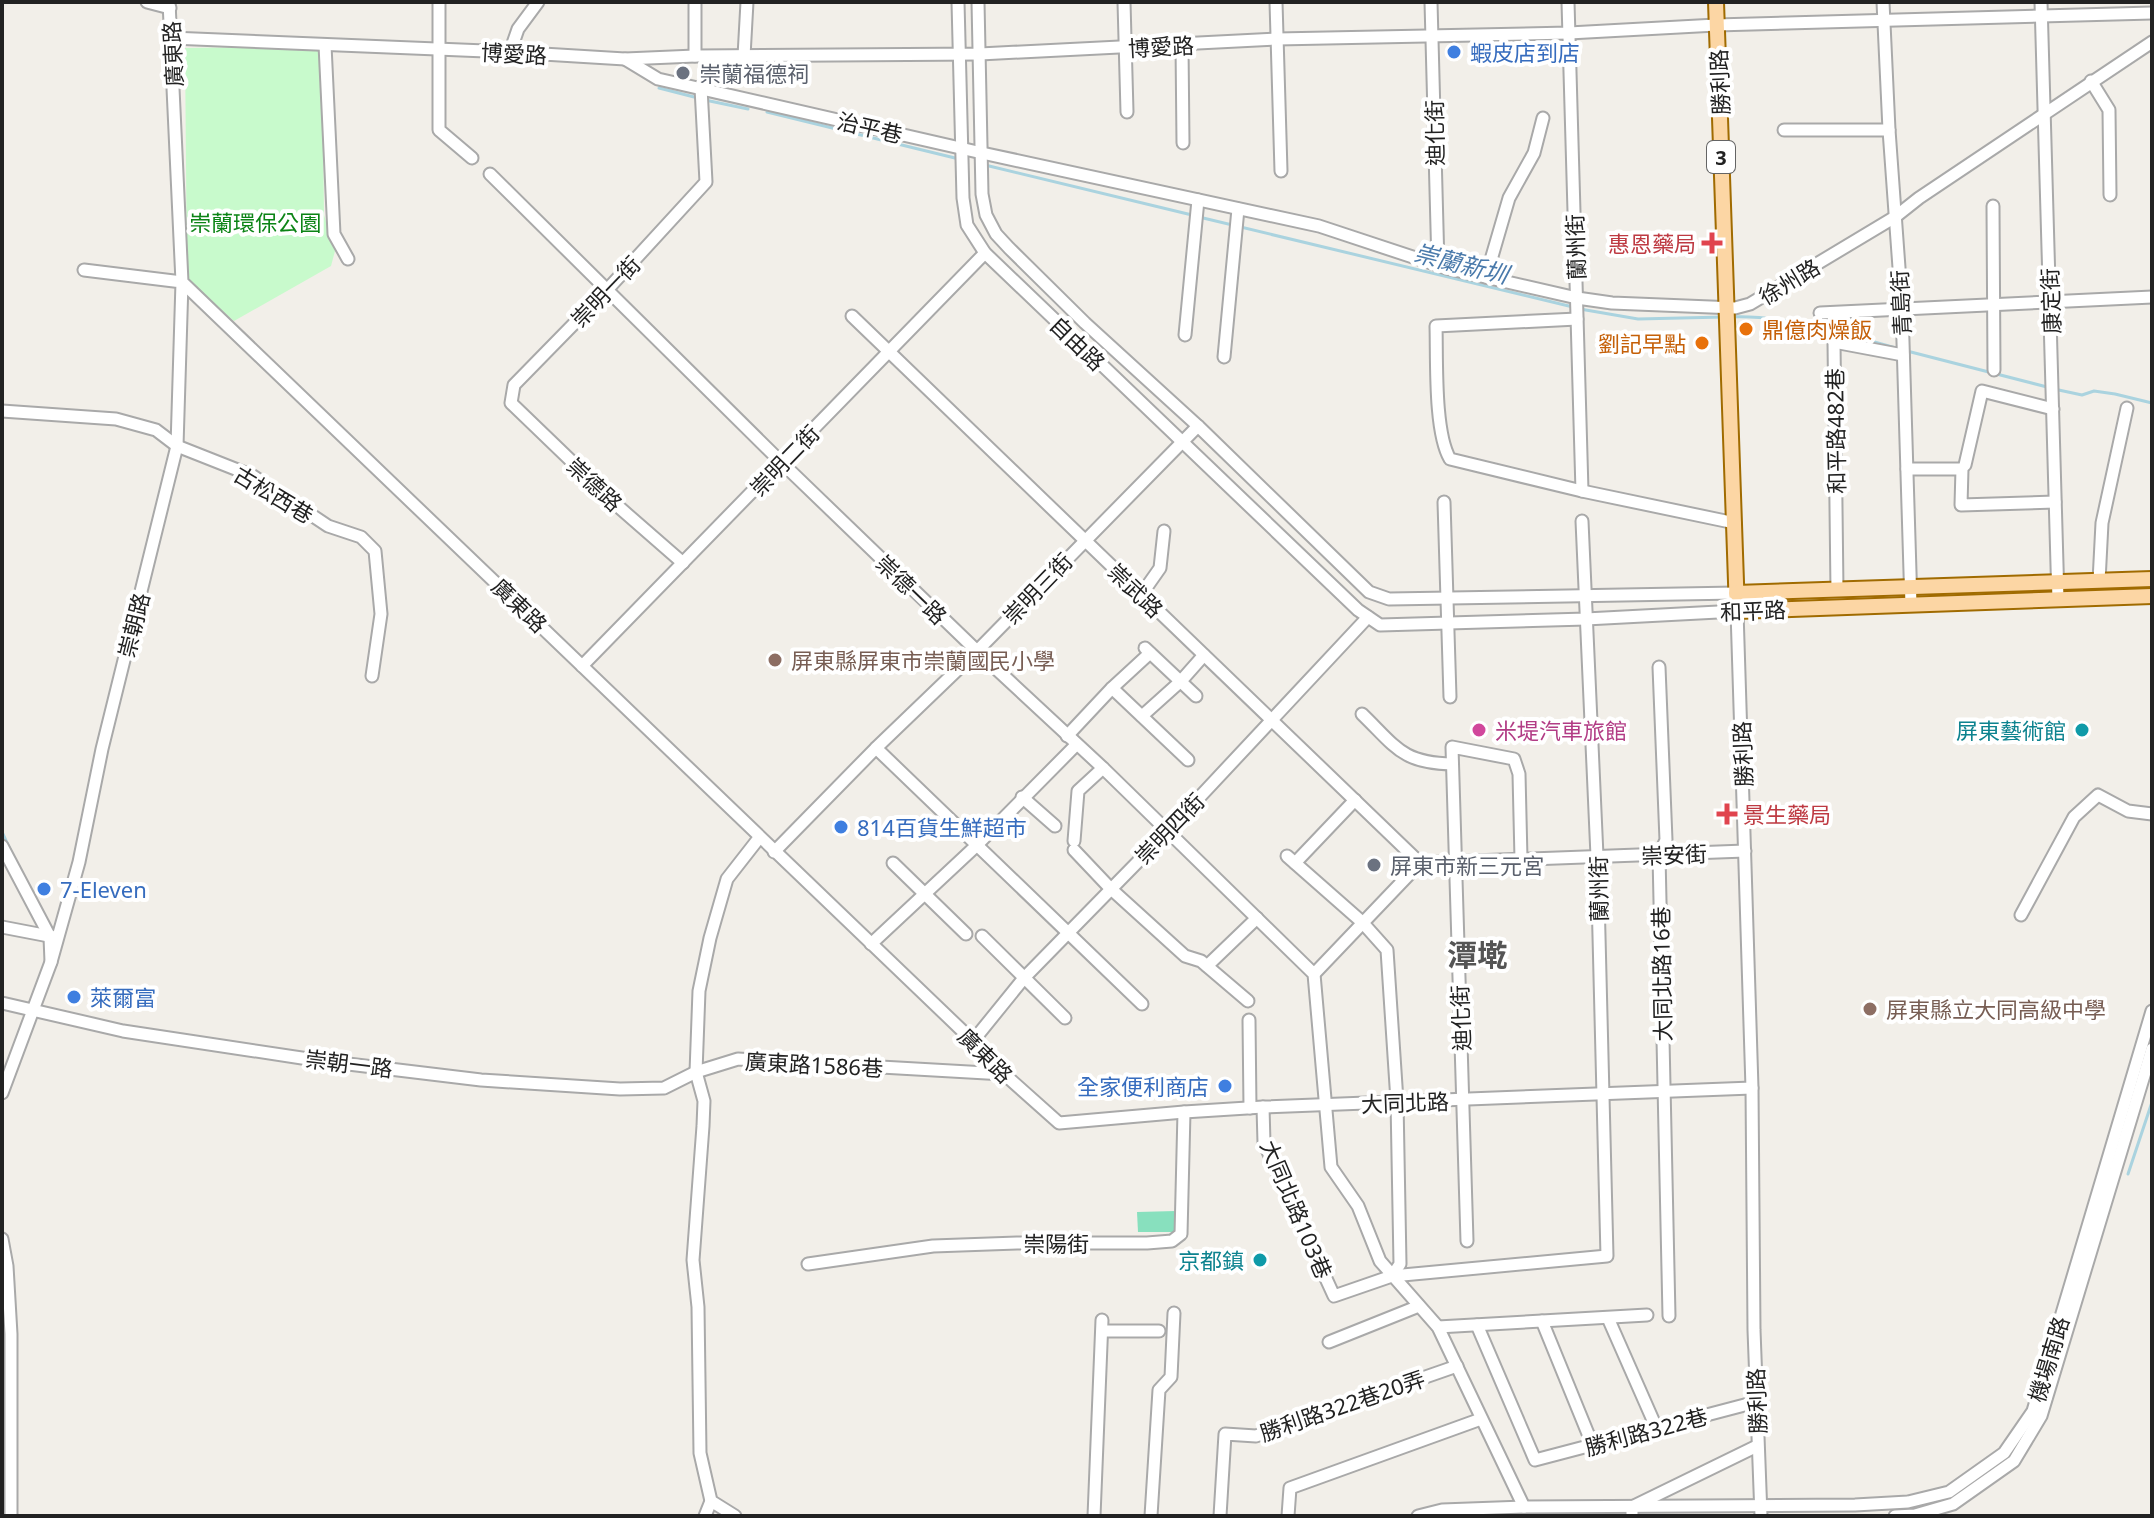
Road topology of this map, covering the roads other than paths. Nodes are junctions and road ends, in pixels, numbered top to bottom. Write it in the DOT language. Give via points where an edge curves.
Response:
graph roads {
  1 [pos="147,2"];
  2 [pos="439,2"];
  3 [pos="538,2"];
  4 [pos="695,2"];
  5 [pos="747,2"];
  6 [pos="958,2"];
  7 [pos="978,2"];
  8 [pos="1124,2"];
  9 [pos="1276,2"];
  10 [pos="1431,2"];
  11 [pos="1568,2"];
  12 [pos="1716,2"];
  13 [pos="1883,2"];
  14 [pos="2041,2"];
  15 [pos="170,5"];
  16 [pos="2152,13"];
  17 [pos="2042,16"];
  18 [pos="1884,21"];
  19 [pos="1716,25"];
  20 [pos="1569,33"];
  21 [pos="1432,36"];
  22 [pos="171,38"];
  23 [pos="1277,39"];
  24 [pos="2152,42"];
  25 [pos="325,45"];
  26 [pos="1182,45"];
  27 [pos="1126,48"];
  28 [pos="440,49"];
  29 [pos="510,52"];
  30 [pos="980,54"];
  31 [pos="959,55"];
  32 [pos="695,56"];
  33 [pos="744,56"];
  34 [pos="625,59"];
  35 [pos="2091,81"];
  36 [pos="702,96"];
  37 [pos="1127,112"];
  38 [pos="2044,113"];
  39 [pos="1543,118"];
  40 [pos="1784,130"];
  41 [pos="1889,130"];
  42 [pos="1183,143"];
  43 [pos="962,157"];
  44 [pos="472,158"];
  45 [pos="982,162"];
  46 [pos="1281,171"];
  47 [pos="490,174"];
  48 [pos="2110,195"];
  49 [pos="1993,206"];
  50 [pos="1197,211"];
  51 [pos="1895,217"];
  52 [pos="1237,220"];
  53 [pos="985,253"];
  54 [pos="348,259"];
  55 [pos="1438,265"];
  56 [pos="84,270"];
  57 [pos="1486,277"];
  58 [pos="182,282"];
  59 [pos="606,291"];
  60 [pos="2152,297"];
  61 [pos="2050,301"];
  62 [pos="1993,304"];
  63 [pos="1577,308"];
  64 [pos="1902,309"];
  65 [pos="1726,313"];
  66 [pos="1820,313"];
  67 [pos="852,316"];
  68 [pos="1185,335"];
  69 [pos="1903,350"];
  70 [pos="889,352"];
  71 [pos="1224,357"];
  72 [pos="1994,370"];
  73 [pos="511,403"];
  74 [pos="2127,408"];
  75 [pos="2053,409"];
  76 [pos="2,411"];
  77 [pos="1198,426"];
  78 [pos="1182,441"];
  79 [pos="177,446"];
  80 [pos="781,462"];
  81 [pos="1965,465"];
  82 [pos="1907,469"];
  83 [pos="1582,491"];
  84 [pos="1444,502"];
  85 [pos="2055,502"];
  86 [pos="1582,521"];
  87 [pos="1735,523"];
  88 [pos="1164,531"];
  89 [pos="1084,540"];
  90 [pos="683,563"];
  91 [pos="2152,579"];
  92 [pos="2099,581"];
  93 [pos="2057,582"];
  94 [pos="1911,588"];
  95 [pos="1837,590"];
  96 [pos="1369,592"];
  97 [pos="1736,593"];
  98 [pos="1141,595"];
  99 [pos="1585,595"];
  100 [pos="2152,596"];
  101 [pos="1447,599"];
  102 [pos="2058,600"];
  103 [pos="1911,605"];
  104 [pos="1737,611"];
  105 [pos="1363,614"];
  106 [pos="1586,619"];
  107 [pos="1448,624"];
  108 [pos="977,651"];
  109 [pos="1204,655"];
  110 [pos="582,666"];
  111 [pos="1659,667"];
  112 [pos="372,676"];
  113 [pos="1181,681"];
  114 [pos="1112,688"];
  115 [pos="1196,696"];
  116 [pos="1450,697"];
  117 [pos="1362,714"];
  118 [pos="1142,716"];
  119 [pos="1272,719"];
  120 [pos="1072,740"];
  121 [pos="876,748"];
  122 [pos="1188,760"];
  123 [pos="1452,764"];
  124 [pos="1103,768"];
  125 [pos="1022,797"];
  126 [pos="1355,800"];
  127 [pos="2152,814"];
  128 [pos="1055,826"];
  129 [pos="1167,832"];
  130 [pos="759,838"];
  131 [pos="976,846"];
  132 [pos="1745,851"];
  133 [pos="4,852"];
  134 [pos="774,852"];
  135 [pos="1659,855"];
  136 [pos="1597,856"];
  137 [pos="1521,859"];
  138 [pos="893,863"];
  139 [pos="1420,863"];
  140 [pos="1453,863"];
  141 [pos="1110,888"];
  142 [pos="925,895"];
  143 [pos="2021,915"];
  144 [pos="1257,918"];
  145 [pos="1362,922"];
  146 [pos="2,927"];
  147 [pos="1068,933"];
  148 [pos="966,934"];
  149 [pos="982,936"];
  150 [pos="54,937"];
  151 [pos="871,944"];
  152 [pos="1207,966"];
  153 [pos="1314,974"];
  154 [pos="1024,978"];
  155 [pos="1248,1001"];
  156 [pos="2,1003"];
  157 [pos="1142,1004"];
  158 [pos="35,1010"];
  159 [pos="2152,1011"];
  160 [pos="1065,1018"];
  161 [pos="1249,1020"];
  162 [pos="973,1041"];
  163 [pos="2152,1049"];
  164 [pos="696,1072"];
  165 [pos="1004,1074"];
  166 [pos="1752,1088"];
  167 [pos="2,1093"];
  168 [pos="1663,1093"];
  169 [pos="1601,1094"];
  170 [pos="1464,1099"];
  171 [pos="1397,1101"];
  172 [pos="1325,1105"];
  173 [pos="1257,1108"];
  174 [pos="1184,1112"];
  175 [pos="1059,1123"];
  176 [pos="2,1239"];
  177 [pos="1467,1241"];
  178 [pos="808,1264"];
  179 [pos="1392,1276"];
  180 [pos="1419,1306"];
  181 [pos="1174,1313"];
  182 [pos="1647,1315"];
  183 [pos="1669,1316"];
  184 [pos="1608,1318"];
  185 [pos="1542,1321"];
  186 [pos="1477,1325"];
  187 [pos="1438,1327"];
  188 [pos="1159,1331"];
  189 [pos="1329,1342"];
  190 [pos="1457,1366"];
  191 [pos="6,1399"];
  192 [pos="1756,1402"];
  193 [pos="1481,1419"];
  194 [pos="1656,1427"];
  195 [pos="1593,1446"];
  196 [pos="1757,1446"];
  197 [pos="711,1501"];
  198 [pos="1524,1507"];
  199 [pos="1632,1511"];
  200 [pos="1760,1511"];
  201 [pos="11,1516"];
  202 [pos="705,1516"];
  203 [pos="735,1516"];
  204 [pos="1094,1516"];
  205 [pos="1151,1516"];
  206 [pos="1220,1516"];
  207 [pos="1288,1516"];
  208 [pos="1418,1516"];
  209 [pos="1895,1516"];
  1 -- 15 [label="street"];
  2 -- 28 [label="street"];
  3 -- 29 [label="street" via="518,29"];
  4 -- 32 [label="street"];
  5 -- 33 [label="street"];
  6 -- 31 [label="street, 自由路"];
  7 -- 30 [label="street, 自由路"];
  8 -- 27 [label="street"];
  9 -- 23 [label="street"];
  10 -- 21 [label="street, 迪化街"];
  11 -- 20 [label="street, 蘭州街"];
  12 -- 19 [label="main road, 勝利路 / 3"];
  13 -- 18 [label="street, 青島街"];
  14 -- 17 [label="street, 康定街"];
  15 -- 22 [label="street, 廣東路"];
  16 -- 17 [label="street, 博愛路"];
  17 -- 18 [label="street, 博愛路"];
  17 -- 38 [label="street, 康定街"];
  18 -- 19 [label="street, 博愛路"];
  18 -- 41 [label="street, 青島街"];
  19 -- 20 [label="street, 博愛路"];
  19 -- 65 [label="main road, 勝利路 / 3"];
  20 -- 21 [label="street, 博愛路"];
  20 -- 63 [label="street, 蘭州街"];
  21 -- 23 [label="street, 博愛路"];
  21 -- 55 [label="street, 迪化街"];
  22 -- 25 [label="street, 博愛路"];
  22 -- 58 [label="street, 廣東路"];
  23 -- 26 [label="street, 博愛路"];
  23 -- 46 [label="street"];
  24 -- 35 [label="street, 徐州路"];
  25 -- 28 [label="street, 博愛路"];
  25 -- 54 [label="street" via="334,234"];
  26 -- 27 [label="street, 博愛路"];
  26 -- 42 [label="street"];
  27 -- 30 [label="street, 博愛路"];
  27 -- 37 [label="street"];
  28 -- 29 [label="street, 博愛路"];
  28 -- 44 [label="street" via="439,130"];
  29 -- 34 [label="street, 博愛路"];
  30 -- 31 [label="street, 博愛路"];
  30 -- 45 [label="street, 自由路"];
  31 -- 33 [label="street, 博愛路"];
  31 -- 43 [label="street, 自由路"];
  32 -- 33 [label="street, 博愛路"];
  32 -- 34 [label="street, 博愛路"];
  34 -- 36 [label="street, 治平巷"];
  35 -- 38 [label="street, 徐州路"];
  35 -- 48 [label="street" via="2109,110"];
  36 -- 43 [label="street, 治平巷"];
  36 -- 59 [label="street, 崇明一街" via="706,182"];
  38 -- 51 [label="street, 徐州路"];
  38 -- 61 [label="street, 康定街"];
  39 -- 57 [label="street" via="1534,153 1509,198"];
  40 -- 41 [label="street"];
  41 -- 51 [label="street, 青島街"];
  43 -- 45 [label="street, 治平巷"];
  43 -- 53 [label="street, 自由路" via="967,225"];
  45 -- 50 [label="street, 治平巷" via="1120,184"];
  45 -- 77 [label="street, 自由路" via="986,215 996,234"];
  47 -- 59 [label="street, 崇德一路"];
  49 -- 62 [label="street"];
  50 -- 52 [label="street, 治平巷"];
  50 -- 68 [label="street"];
  51 -- 64 [label="street, 青島街"];
  51 -- 65 [label="street, 徐州路" via="1750,304"];
  52 -- 55 [label="street, 治平巷" via="1292,220 1319,226"];
  52 -- 71 [label="street"];
  53 -- 70 [label="street, 崇明二街"];
  53 -- 78 [label="street, 自由路"];
  55 -- 57 [label="street, 治平巷"];
  56 -- 58 [label="street"];
  57 -- 63 [label="street, 治平巷"];
  58 -- 79 [label="street, 崇朝路"];
  58 -- 110 [label="street, 廣東路"];
  59 -- 73 [label="street, 崇明一街" via="514,385"];
  59 -- 80 [label="street, 崇德一路"];
  60 -- 61 [label="street, 徐州路"];
  61 -- 62 [label="street, 徐州路"];
  61 -- 75 [label="street, 康定街"];
  62 -- 64 [label="street, 徐州路"];
  62 -- 72 [label="street"];
  63 -- 65 [label="street, 徐州路" via="1612,303"];
  63 -- 83 [label="street, 蘭州街"];
  63 -- 83 [label="street, 徐州路" via="1436,326 1443,448 1450,459"];
  64 -- 66 [label="street, 徐州路"];
  64 -- 69 [label="street, 青島街"];
  65 -- 87 [label="main road, 勝利路 / 3"];
  67 -- 70 [label="street, 崇武路"];
  69 -- 82 [label="street, 青島街"];
  69 -- 95 [label="street, 和平路482巷" via="1834,342"];
  70 -- 80 [label="street, 崇明二街"];
  70 -- 89 [label="street, 崇武路"];
  73 -- 90 [label="street, 崇德路"];
  74 -- 92 [label="street" via="2102,523"];
  75 -- 81 [label="street" via="1982,391"];
  75 -- 85 [label="street, 康定街"];
  76 -- 79 [label="street, 古松西巷" via="116,419 156,430"];
  77 -- 78 [label="street, 崇明三街"];
  77 -- 96 [label="street, 自由路"];
  78 -- 89 [label="street, 崇明三街"];
  78 -- 105 [label="street, 自由路"];
  79 -- 112 [label="street, 古松西巷" via="253,476 328,526 361,537 375,551 381,614"];
  79 -- 150 [label="street, 崇朝路" via="79,862"];
  80 -- 90 [label="street, 崇明二街"];
  80 -- 108 [label="street, 崇德一路"];
  82 -- 85 [label="street" via="1962,469 1961,505"];
  82 -- 94 [label="street, 青島街"];
  83 -- 87 [label="street"];
  84 -- 101 [label="street"];
  85 -- 93 [label="street, 康定街"];
  86 -- 99 [label="street, 蘭州街"];
  87 -- 97 [label="main road, 勝利路 / 3"];
  88 -- 98 [label="street" via="1160,568"];
  89 -- 98 [label="street, 崇武路"];
  89 -- 108 [label="street, 崇明三街"];
  90 -- 110 [label="street, 崇明二街"];
  91 -- 92 [label="main road, 和平路"];
  92 -- 93 [label="main road, 和平路"];
  93 -- 94 [label="main road, 和平路"];
  93 -- 102 [label="street, 康定街"];
  94 -- 95 [label="main road, 和平路"];
  94 -- 103 [label="street, 青島街"];
  95 -- 97 [label="main road, 和平路"];
  96 -- 101 [label="street, 和平路" via="1389,599"];
  97 -- 99 [label="street, 和平路"];
  97 -- 104 [label="main road, 勝利路 / 3"];
  98 -- 109 [label="street, 崇武路"];
  99 -- 101 [label="street, 和平路"];
  99 -- 106 [label="street, 蘭州街"];
  100 -- 102 [label="main road, 和平路"];
  101 -- 107 [label="street"];
  102 -- 103 [label="main road, 和平路"];
  103 -- 104 [label="main road, 和平路"];
  104 -- 106 [label="street, 和平路"];
  104 -- 132 [label="street, 勝利路"];
  105 -- 107 [label="street, 和平路" via="1380,625"];
  105 -- 119 [label="street, 崇明四街"];
  106 -- 107 [label="street, 和平路"];
  106 -- 136 [label="street, 蘭州街"];
  107 -- 116 [label="street"];
  108 -- 120 [label="street, 崇德一路"];
  108 -- 121 [label="street, 崇明三街"];
  109 -- 113 [label="street"];
  109 -- 119 [label="street, 崇武路"];
  110 -- 130 [label="street, 廣東路"];
  111 -- 135 [label="street, 大同北路16巷" via="1666,840"];
  113 -- 114 [label="street" via="1147,650"];
  113 -- 115 [label="street"];
  113 -- 118 [label="street"];
  114 -- 118 [label="street"];
  114 -- 120 [label="street"];
  117 -- 123 [label="street" via="1406,755 1426,764"];
  118 -- 122 [label="street"];
  119 -- 126 [label="street, 崇武路"];
  119 -- 129 [label="street, 崇明四街"];
  120 -- 124 [label="street, 崇德一路"];
  120 -- 125 [label="street"];
  121 -- 131 [label="street"];
  121 -- 134 [label="street, 崇明三街"];
  123 -- 137 [label="street, 迪化街" via="1452,747 1514,759"];
  123 -- 140 [label="street, 迪化街"];
  124 -- 129 [label="street, 崇德一路"];
  124 -- 141 [label="street" via="1078,791 1074,845"];
  125 -- 128 [label="street"];
  125 -- 131 [label="street"];
  126 -- 139 [label="street, 崇武路"];
  126 -- 145 [label="street" via="1291,859"];
  127 -- 143 [label="street" via="2128,811 2098,795 2074,817"];
  129 -- 141 [label="street, 崇明四街"];
  129 -- 144 [label="street, 崇德一路"];
  130 -- 134 [label="street, 廣東路"];
  130 -- 164 [label="street" via="727,879 710,938 699,991"];
  131 -- 142 [label="street"];
  131 -- 147 [label="street"];
  132 -- 135 [label="street, 崇安街"];
  132 -- 166 [label="street, 勝利路"];
  133 -- 150 [label="street"];
  134 -- 151 [label="street, 廣東路"];
  135 -- 136 [label="street, 崇安街"];
  135 -- 168 [label="street, 大同北路16巷"];
  136 -- 137 [label="street, 崇安街"];
  136 -- 169 [label="street, 蘭州街"];
  137 -- 140 [label="street, 崇安街"];
  138 -- 142 [label="street"];
  139 -- 140 [label="street, 崇安街"];
  139 -- 145 [label="street"];
  140 -- 170 [label="street, 迪化街"];
  141 -- 147 [label="street, 崇明四街"];
  141 -- 152 [label="street" via="1185,956"];
  142 -- 148 [label="street"];
  142 -- 151 [label="street"];
  144 -- 152 [label="street"];
  144 -- 153 [label="street, 崇德一路"];
  145 -- 153 [label="street"];
  145 -- 171 [label="street" via="1387,950"];
  146 -- 150 [label="street"];
  147 -- 154 [label="street, 崇明四街"];
  147 -- 157 [label="street"];
  149 -- 154 [label="street"];
  150 -- 158 [label="street"];
  151 -- 162 [label="street, 廣東路"];
  152 -- 155 [label="street"];
  153 -- 172 [label="street"];
  154 -- 160 [label="street"];
  154 -- 162 [label="street, 崇明四街"];
  156 -- 158 [label="street, 崇朝一路"];
  158 -- 164 [label="street, 崇朝一路" via="123,1031 481,1080 664,1088"];
  158 -- 167 [label="street"];
  159 -- 200 [label="street, 機場南路" via="2033,1411 2004,1453 1949,1492 1908,1502"];
  161 -- 173 [label="street"];
  162 -- 165 [label="street, 廣東路"];
  163 -- 209 [label="street, 機場南路" via="2041,1416 2014,1461 1953,1504"];
  164 -- 165 [label="street, 廣東路1586巷" via="738,1059"];
  164 -- 197 [label="street" via="704,1101 693,1260 700,1453"];
  165 -- 175 [label="street, 廣東路"];
  166 -- 168 [label="street, 大同北路"];
  166 -- 192 [label="street, 勝利路"];
  168 -- 169 [label="street, 大同北路"];
  168 -- 183 [label="street, 大同北路16巷"];
  169 -- 170 [label="street, 大同北路"];
  169 -- 179 [label="street, 蘭州街" via="1607,1256"];
  170 -- 171 [label="street, 大同北路"];
  170 -- 177 [label="street, 迪化街"];
  171 -- 172 [label="street, 大同北路"];
  171 -- 179 [label="street" via="1400,1264"];
  172 -- 173 [label="street, 大同北路"];
  172 -- 179 [label="street" via="1331,1167 1358,1206 1380,1261"];
  173 -- 174 [label="street, 大同北路"];
  173 -- 179 [label="street, 大同北路103巷" via="1264,1143 1334,1296"];
  174 -- 175 [label="street, 大同北路"];
  174 -- 178 [label="street, 崇陽街" via="1181,1234 1172,1241 933,1246"];
  176 -- 191 [label="street" via="10,1368"];
  179 -- 180 [label="street"];
  180 -- 187 [label="street"];
  180 -- 189 [label="street"];
  181 -- 205 [label="street" via="1171,1377 1159,1390"];
  182 -- 184 [label="street"];
  184 -- 185 [label="street"];
  184 -- 194 [label="street"];
  185 -- 186 [label="street"];
  185 -- 195 [label="street"];
  186 -- 187 [label="street"];
  186 -- 195 [label="street, 勝利路322巷" via="1535,1460"];
  187 -- 190 [label="street"];
  188 -- 204 [label="street" via="1103,1326"];
  190 -- 193 [label="street"];
  190 -- 206 [label="street, 勝利路322巷20弄" via="1256,1436 1225,1434"];
  191 -- 201 [label="street"];
  192 -- 194 [label="street, 勝利路322巷"];
  192 -- 196 [label="street, 勝利路"];
  193 -- 198 [label="street"];
  193 -- 207 [label="street" via="1290,1488"];
  194 -- 195 [label="street, 勝利路322巷"];
  196 -- 199 [label="street"];
  196 -- 200 [label="street, 勝利路"];
  197 -- 202 [label="street"];
  197 -- 203 [label="street"];
  198 -- 199 [label="street, 機場南路"];
  198 -- 208 [label="street, 機場南路"];
  199 -- 200 [label="street, 機場南路"];
}
